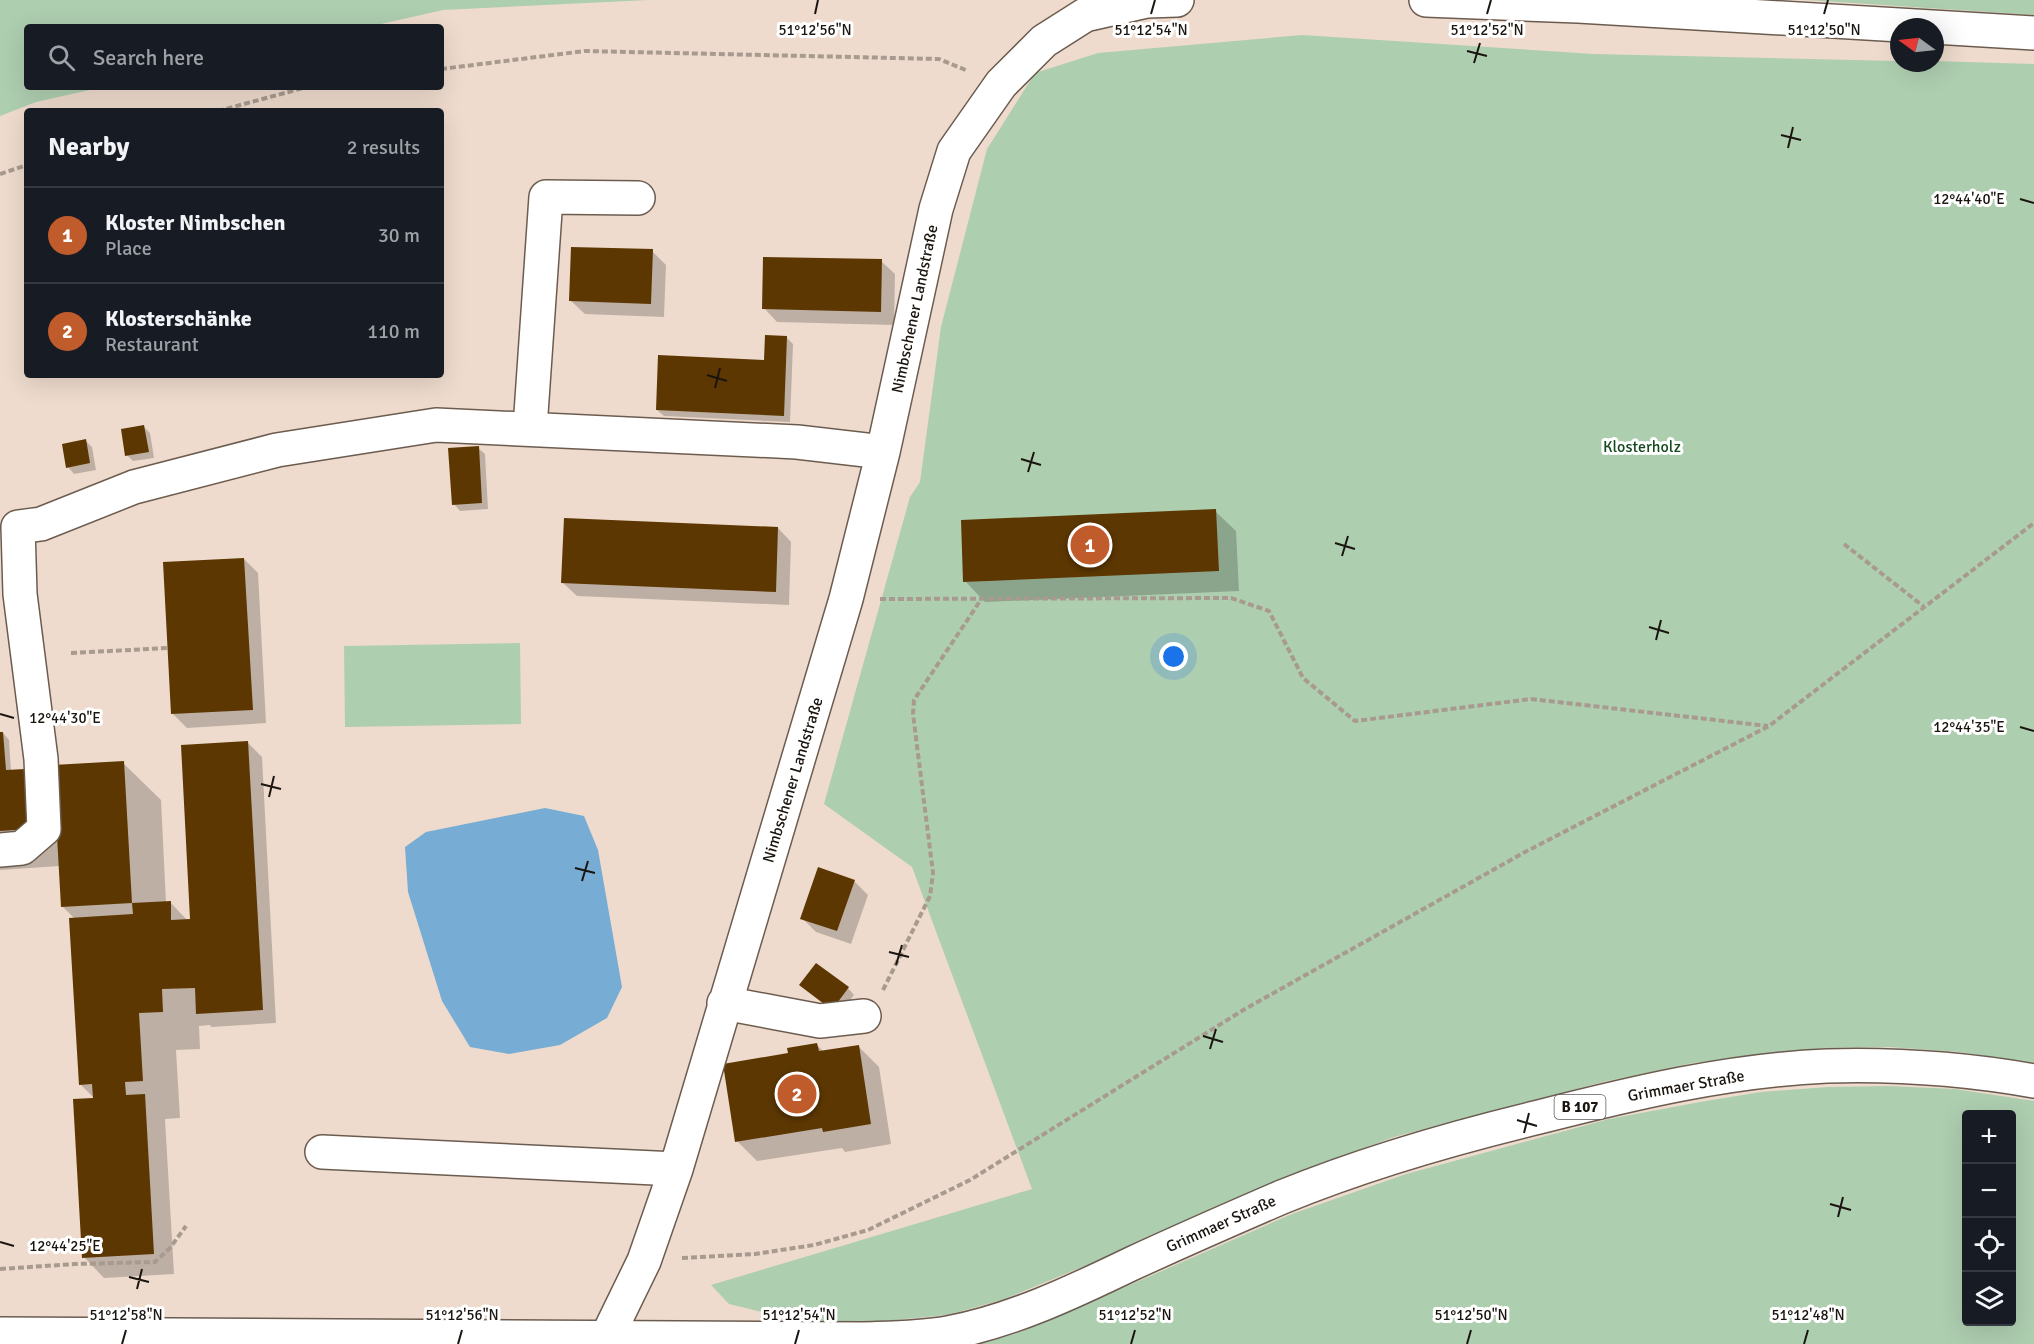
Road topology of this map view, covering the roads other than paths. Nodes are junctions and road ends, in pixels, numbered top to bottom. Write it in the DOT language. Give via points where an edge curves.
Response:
graph roads {
  1 [pos="1177,0"];
  2 [pos="1426,0"];
  3 [pos="2034,33"];
  4 [pos="638,198"];
  5 [pos="530,428"];
  6 [pos="884,452"];
  7 [pos="9,524"];
  8 [pos="0,850"];
  9 [pos="724,1003"];
  10 [pos="864,1016"];
  11 [pos="2034,1081"];
  12 [pos="322,1152"];
  13 [pos="676,1169"];
  14 [pos="0,1334"];
  15 [pos="608,1340"];
  1 -- 6 [label="main road, Nimbschener Landstraße" via="1147,1 1085,15 1044,41 1001,84 954,152 936,209"];
  2 -- 3 [label="main road"];
  4 -- 5 [label="main road" via="546,196"];
  5 -- 6 [label="main road" via="797,442"];
  5 -- 7 [label="main road" via="436,425 278,450 134,487 41,524"];
  6 -- 9 [label="main road, Nimbschener Landstraße" via="846,599"];
  7 -- 8 [label="main road" via="41,759 44,829 22,848"];
  9 -- 10 [label="main road" via="820,1021"];
  9 -- 13 [label="main road, Nimbschener Landstraße"];
  11 -- 15 [label="main road, Grimmaer Straße / B 107" via="1889,1065 1824,1066 1696,1081 1607,1100 1399,1155 1284,1197 1008,1317 950,1332 863,1339"];
  12 -- 13 [label="main road"];
  13 -- 15 [label="main road, Nimbschener Landstraße" via="644,1261"];
  14 -- 15 [label="main road, B 107"];
}
